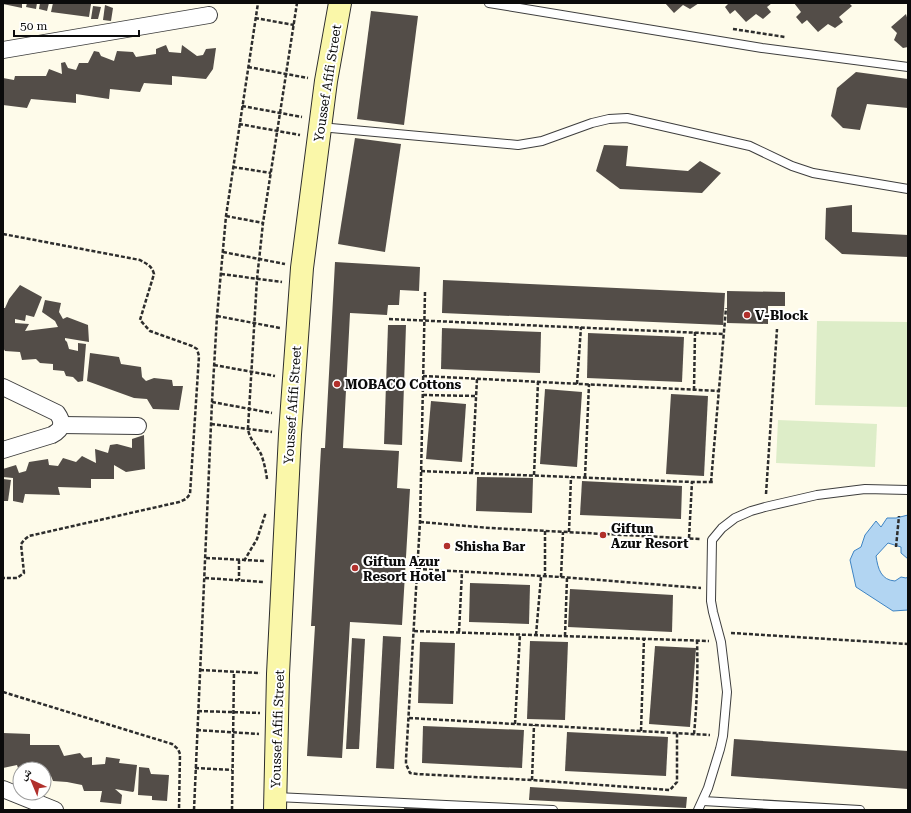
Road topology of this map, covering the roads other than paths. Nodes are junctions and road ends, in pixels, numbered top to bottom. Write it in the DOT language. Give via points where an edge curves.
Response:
graph roads {
  1 [pos="340,3"];
  2 [pos="489,3"];
  3 [pos="530,7"];
  4 [pos="209,15"];
  5 [pos="3,50"];
  6 [pos="908,67"];
  7 [pos="319,129"];
  8 [pos="908,189"];
  9 [pos="3,387"];
  10 [pos="61,425"];
  11 [pos="138,426"];
  12 [pos="3,450"];
  13 [pos="908,490"];
  14 [pos="3,789"];
  15 [pos="703,801"];
  16 [pos="275,804"];
  17 [pos="55,810"];
  18 [pos="554,810"];
  19 [pos="698,810"];
  20 [pos="860,810"];
  1 -- 7 [label="street, Youssef Afifi Street"];
  2 -- 3 [label="lane"];
  3 -- 6 [label="lane" via="762,48"];
  4 -- 5 [label="street"];
  7 -- 8 [label="lane" via="518,145 542,141 592,123 627,118 750,146 813,173"];
  7 -- 16 [label="street, Youssef Afifi Street" via="301,276 290,425 276,714"];
  9 -- 10 [label="street" via="57,413 61,418"];
  10 -- 11 [label="street"];
  10 -- 12 [label="street" via="52,435"];
  13 -- 15 [label="lane" via="865,489 817,495 765,507 735,518 712,540 713,612 721,642 727,692 723,736"];
  14 -- 17 [label="street"];
  15 -- 19 [label="lane"];
  15 -- 20 [label="lane"];
  16 -- 18 [label="lane"];
}
